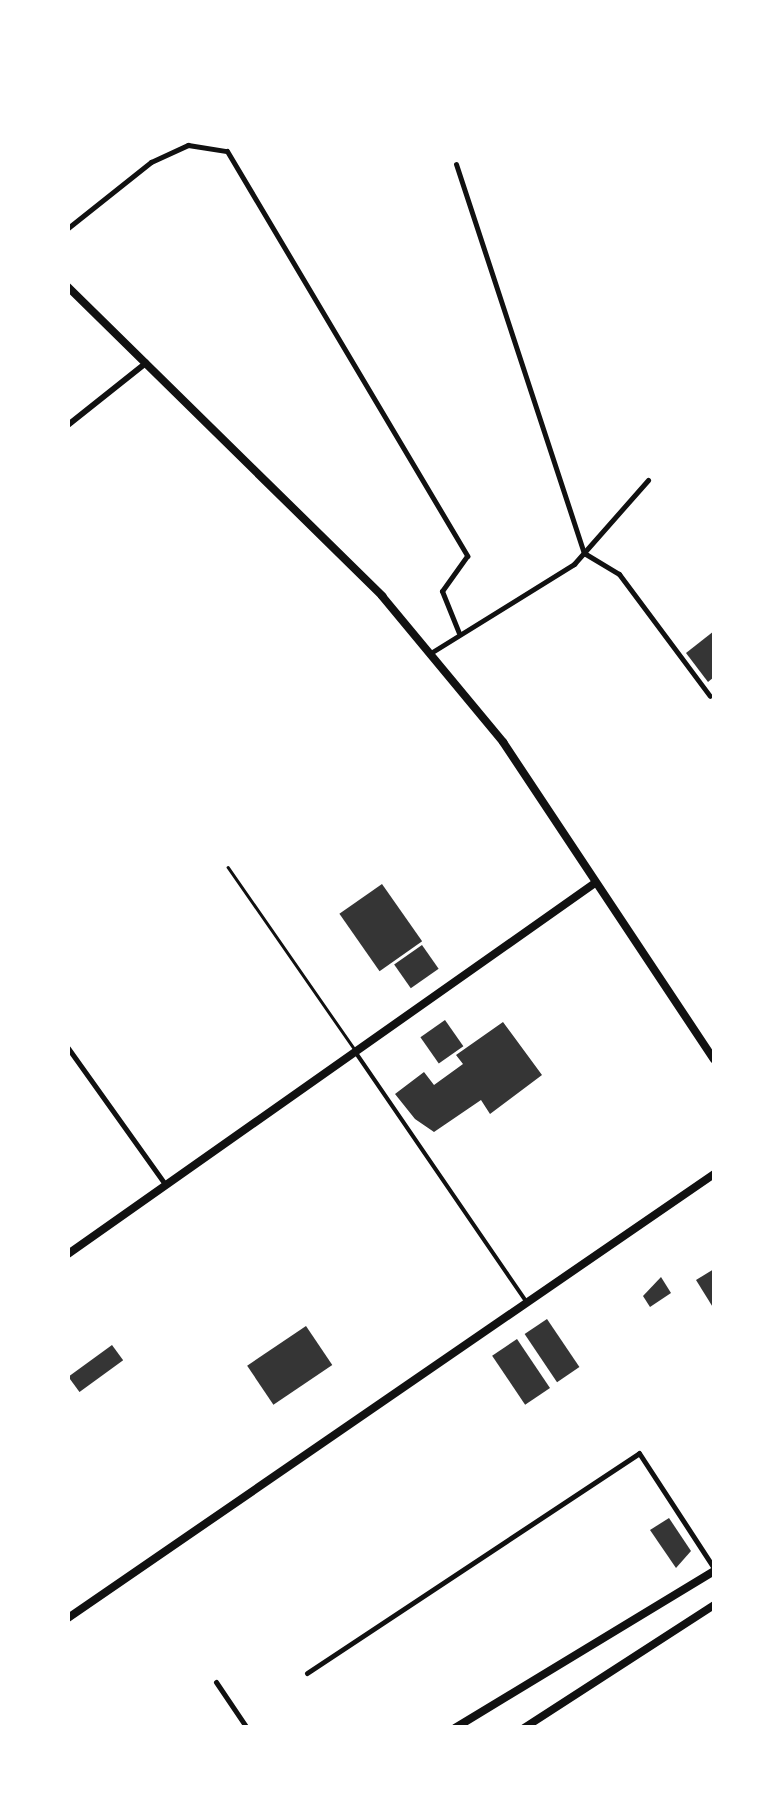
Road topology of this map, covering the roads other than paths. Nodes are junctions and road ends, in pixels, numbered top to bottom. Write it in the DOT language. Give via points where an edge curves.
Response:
graph roads {
  1 [pos="456,164"];
  2 [pos="68,228"];
  3 [pos="68,287"];
  4 [pos="146,363"];
  5 [pos="68,425"];
  6 [pos="648,480"];
  7 [pos="584,553"];
  8 [pos="459,634"];
  9 [pos="429,654"];
  10 [pos="710,696"];
  11 [pos="228,867"];
  12 [pos="595,884"];
  13 [pos="68,1048"];
  14 [pos="356,1053"];
  15 [pos="714,1059"];
  16 [pos="714,1174"];
  17 [pos="166,1184"];
  18 [pos="68,1254"];
  19 [pos="525,1300"];
  20 [pos="714,1570"];
  21 [pos="714,1605"];
  22 [pos="68,1618"];
  23 [pos="307,1674"];
  24 [pos="216,1682"];
  25 [pos="247,1728"];
  26 [pos="455,1728"];
  27 [pos="524,1728"];
  1 -- 7 [label="street"];
  2 -- 8 [label="street" via="151,162 188,145 228,151 467,556 442,591"];
  3 -- 4 [label="main road"];
  4 -- 5 [label="street"];
  4 -- 9 [label="main road" via="315,522"];
  6 -- 7 [label="street"];
  7 -- 8 [label="street"];
  7 -- 10 [label="street" via="620,574"];
  8 -- 9 [label="street"];
  9 -- 12 [label="main road" via="503,742"];
  11 -- 14 [label="lane"];
  12 -- 14 [label="main road"];
  12 -- 15 [label="main road"];
  13 -- 17 [label="street"];
  14 -- 17 [label="main road"];
  14 -- 19 [label="street"];
  16 -- 19 [label="main road"];
  17 -- 18 [label="main road"];
  19 -- 22 [label="main road"];
  20 -- 23 [label="street" via="639,1452"];
  20 -- 26 [label="main road"];
  21 -- 27 [label="main road"];
  24 -- 25 [label="street"];
}
